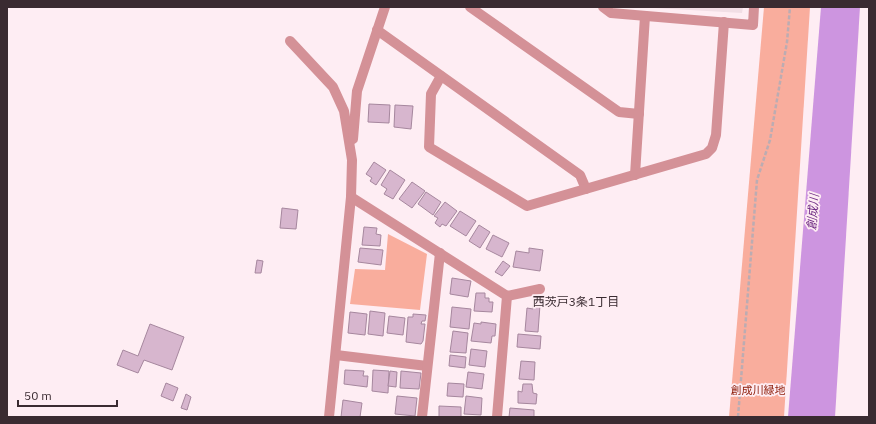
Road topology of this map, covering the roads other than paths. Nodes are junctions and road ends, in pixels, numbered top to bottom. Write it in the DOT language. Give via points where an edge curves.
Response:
graph roads {
  1 [pos="385,7"];
  2 [pos="470,7"];
  3 [pos="603,7"];
  4 [pos="754,7"];
  5 [pos="645,16"];
  6 [pos="724,22"];
  7 [pos="377,30"];
  8 [pos="290,41"];
  9 [pos="441,76"];
  10 [pos="638,114"];
  11 [pos="352,160"];
  12 [pos="635,175"];
  13 [pos="586,189"];
  14 [pos="351,197"];
  15 [pos="440,253"];
  16 [pos="540,289"];
  17 [pos="507,296"];
  18 [pos="336,355"];
  19 [pos="426,366"];
  20 [pos="329,417"];
  21 [pos="422,417"];
  22 [pos="497,417"];
  1 -- 7 [label="street"];
  2 -- 10 [label="street" via="619,112"];
  3 -- 5 [label="street" via="611,13"];
  4 -- 6 [label="street" via="753,25"];
  5 -- 6 [label="street"];
  5 -- 10 [label="street"];
  6 -- 12 [label="street" via="716,135 712,148 706,154 692,159"];
  7 -- 9 [label="street"];
  7 -- 11 [label="street" via="357,91"];
  8 -- 11 [label="street" via="333,88 344,111"];
  9 -- 13 [label="street" via="580,175"];
  9 -- 13 [label="street" via="431,94 429,147 527,206"];
  10 -- 12 [label="street"];
  11 -- 14 [label="street"];
  12 -- 13 [label="street"];
  14 -- 15 [label="street"];
  14 -- 18 [label="street"];
  15 -- 17 [label="street"];
  15 -- 19 [label="street"];
  16 -- 17 [label="street"];
  17 -- 22 [label="street"];
  18 -- 19 [label="street"];
  18 -- 20 [label="street"];
  19 -- 21 [label="street"];
}
